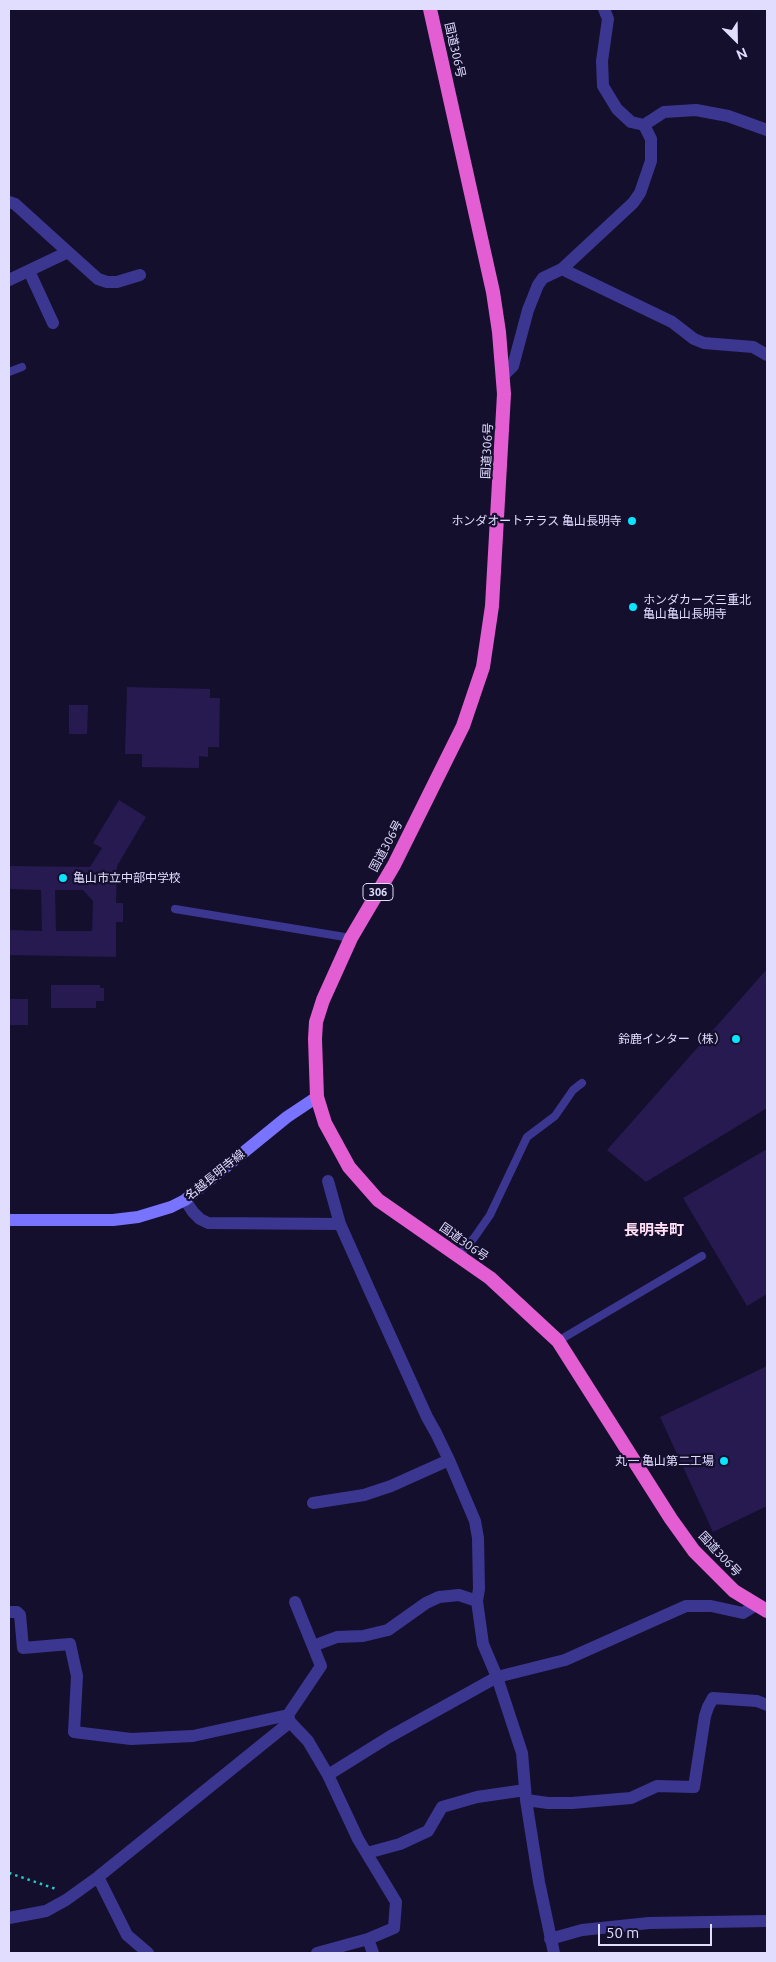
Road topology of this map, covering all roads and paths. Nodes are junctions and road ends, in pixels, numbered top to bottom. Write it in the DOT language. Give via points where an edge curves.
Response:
graph roads {
  1 [pos="430,9"];
  2 [pos="604,9"];
  3 [pos="644,125"];
  4 [pos="767,130"];
  5 [pos="9,202"];
  6 [pos="68,252"];
  7 [pos="562,269"];
  8 [pos="29,271"];
  9 [pos="140,275"];
  10 [pos="9,280"];
  11 [pos="53,323"];
  12 [pos="767,355"];
  13 [pos="22,367"];
  14 [pos="9,372"];
  15 [pos="503,376"];
  16 [pos="175,909"];
  17 [pos="351,938"];
  18 [pos="582,1083"];
  19 [pos="317,1097"];
  20 [pos="328,1181"];
  21 [pos="184,1200"];
  22 [pos="9,1220"];
  23 [pos="340,1224"];
  24 [pos="458,1256"];
  25 [pos="702,1256"];
  26 [pos="558,1341"];
  27 [pos="449,1460"];
  28 [pos="313,1503"];
  29 [pos="477,1601"];
  30 [pos="295,1602"];
  31 [pos="762,1608"];
  32 [pos="9,1612"];
  33 [pos="313,1646"];
  34 [pos="497,1677"];
  35 [pos="767,1705"];
  36 [pos="289,1718"];
  37 [pos="328,1775"];
  38 [pos="526,1795"];
  39 [pos="367,1852"];
  40 [pos="9,1873"];
  41 [pos="98,1876"];
  42 [pos="71,1896"];
  43 [pos="9,1918"];
  44 [pos="767,1921"];
  45 [pos="368,1938"];
  46 [pos="550,1939"];
  47 [pos="148,1953"];
  48 [pos="317,1953"];
  49 [pos="373,1953"];
  50 [pos="554,1953"];
  1 -- 15 [label="highway, 国道306号 / 306" via="493,292"];
  2 -- 3 [label="street" via="608,19 602,86 617,109 631,122"];
  3 -- 4 [label="street" via="664,112 696,110 728,116"];
  3 -- 7 [label="street" via="652,148 640,193"];
  5 -- 6 [label="street"];
  6 -- 8 [label="street"];
  6 -- 9 [label="street" via="98,279 107,282"];
  7 -- 12 [label="street" via="672,322 704,343 753,347"];
  7 -- 15 [label="street" via="543,278 538,285 513,366"];
  8 -- 10 [label="street"];
  8 -- 11 [label="street"];
  13 -- 14 [label="lane"];
  15 -- 17 [label="highway, 国道306号 / 306" via="501,482 492,606 483,667 463,726 394,865"];
  16 -- 17 [label="lane"];
  17 -- 19 [label="highway, 国道306号 / 306" via="322,1000 316,1022 314,1060"];
  18 -- 24 [label="lane" via="573,1090 555,1116 527,1137 490,1215"];
  19 -- 21 [label="main road, 名越長明寺線" via="287,1117"];
  19 -- 24 [label="highway, 国道306号 / 306" via="325,1123 349,1168 378,1200"];
  20 -- 23 [label="street"];
  21 -- 22 [label="main road, 名越長明寺線" via="155,1213 113,1220"];
  21 -- 23 [label="street" via="200,1219 208,1222"];
  23 -- 27 [label="street"];
  24 -- 26 [label="highway, 国道306号 / 306" via="490,1278"];
  25 -- 26 [label="lane"];
  26 -- 31 [label="highway, 国道306号 / 306" via="694,1551 734,1591"];
  27 -- 28 [label="street" via="364,1495"];
  27 -- 29 [label="street" via="476,1529"];
  29 -- 33 [label="street" via="459,1595 439,1597 388,1630 363,1636 337,1637"];
  29 -- 34 [label="street" via="483,1644"];
  30 -- 33 [label="street"];
  31 -- 34 [label="street" via="743,1613 711,1606 686,1606 565,1660"];
  32 -- 36 [label="street" via="20,1615 23,1648 70,1644 77,1676 74,1732 131,1739 193,1736"];
  33 -- 36 [label="street" via="321,1666"];
  34 -- 37 [label="street"];
  34 -- 38 [label="street" via="522,1753"];
  35 -- 38 [label="street" via="757,1701 713,1698 705,1716 694,1787 657,1786 631,1798 572,1803 548,1803"];
  36 -- 37 [label="street" via="308,1741"];
  36 -- 41 [label="street"];
  37 -- 39 [label="street"];
  38 -- 39 [label="street" via="477,1797 442,1808 428,1831 400,1844"];
  38 -- 46 [label="street"];
  39 -- 45 [label="street" via="396,1902 394,1928"];
  40 -- 42 [label="path"];
  41 -- 42 [label="street"];
  41 -- 47 [label="street" via="127,1935"];
  42 -- 43 [label="street" via="46,1912"];
  44 -- 46 [label="street" via="649,1923 582,1930"];
  45 -- 48 [label="street"];
  45 -- 49 [label="street"];
  46 -- 50 [label="street"];
}
